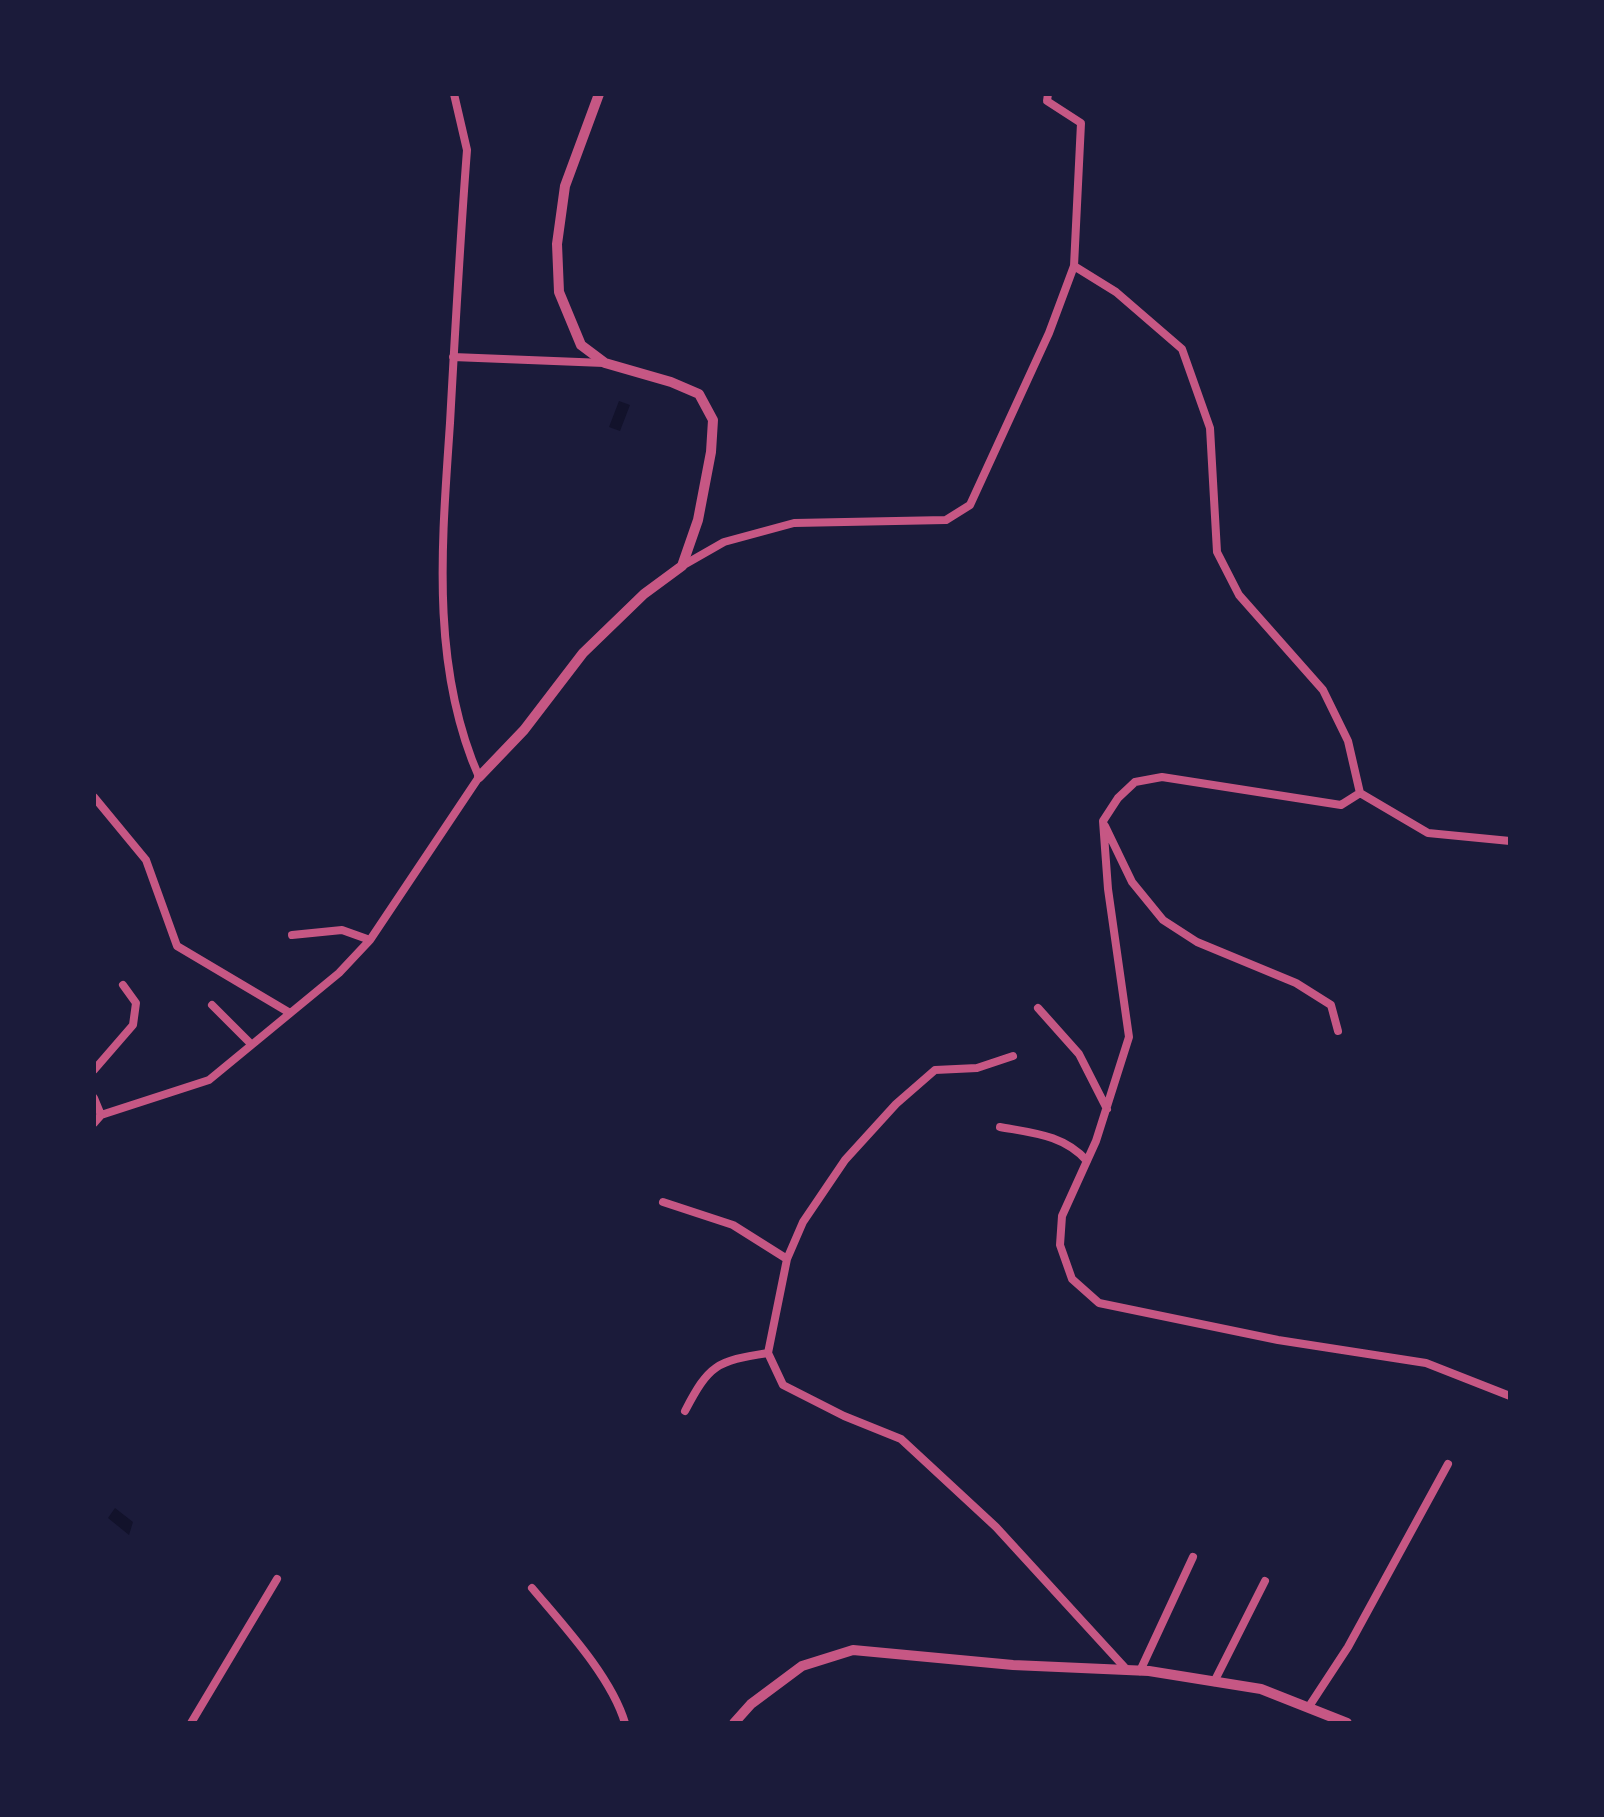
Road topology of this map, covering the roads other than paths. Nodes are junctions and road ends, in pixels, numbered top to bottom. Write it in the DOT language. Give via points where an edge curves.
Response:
graph roads {
  1 [pos="454,94"];
  2 [pos="599,94"];
  3 [pos="1048,94"];
  4 [pos="1074,266"];
  5 [pos="453,357"];
  6 [pos="605,363"];
  7 [pos="682,566"];
  8 [pos="479,777"];
  9 [pos="1360,793"];
  10 [pos="94,797"];
  11 [pos="1103,821"];
  12 [pos="1510,841"];
  13 [pos="292,935"];
  14 [pos="370,940"];
  15 [pos="123,985"];
  16 [pos="212,1005"];
  17 [pos="1038,1008"];
  18 [pos="290,1013"];
  19 [pos="1338,1031"];
  20 [pos="251,1044"];
  21 [pos="1013,1056"];
  22 [pos="94,1070"];
  23 [pos="94,1098"];
  24 [pos="1107,1109"];
  25 [pos="101,1115"];
  26 [pos="94,1123"];
  27 [pos="1000,1127"];
  28 [pos="1087,1161"];
  29 [pos="663,1202"];
  30 [pos="787,1259"];
  31 [pos="768,1353"];
  32 [pos="1510,1396"];
  33 [pos="685,1411"];
  34 [pos="1448,1464"];
  35 [pos="1193,1557"];
  36 [pos="277,1579"];
  37 [pos="1265,1581"];
  38 [pos="532,1588"];
  39 [pos="1127,1670"];
  40 [pos="1140,1671"];
  41 [pos="1214,1682"];
  42 [pos="1308,1708"];
  43 [pos="191,1723"];
  44 [pos="625,1723"];
  45 [pos="734,1723"];
  46 [pos="1347,1723"];
  1 -- 5 [label="street" via="467,150"];
  2 -- 6 [label="street" via="565,186 557,244 559,292 581,345"];
  3 -- 4 [label="street" via="1047,101 1081,123"];
  4 -- 7 [label="street" via="970,505 946,520 794,523 724,542"];
  4 -- 9 [label="street" via="1116,292 1182,349 1210,428 1217,552 1239,595 1323,690 1348,741"];
  5 -- 6 [label="street"];
  5 -- 8 [label="street" via="440,561 462,739"];
  6 -- 7 [label="street" via="699,394 713,420 698,520"];
  7 -- 8 [label="street" via="644,594 583,653 524,730"];
  8 -- 14 [label="street"];
  9 -- 11 [label="street" via="1341,805 1162,777 1135,782"];
  9 -- 12 [label="street" via="1428,833"];
  10 -- 18 [label="street" via="146,860 177,946"];
  11 -- 19 [label="street" via="1132,882 1163,920 1197,942 1296,983 1331,1005"];
  11 -- 24 [label="street" via="1129,1037"];
  13 -- 14 [label="street" via="342,930"];
  14 -- 18 [label="street"];
  15 -- 22 [label="street" via="136,1003 133,1025"];
  16 -- 20 [label="street"];
  17 -- 24 [label="street" via="1079,1054"];
  18 -- 20 [label="street"];
  20 -- 25 [label="street" via="209,1080"];
  21 -- 30 [label="street" via="977,1068 935,1070 896,1104 845,1160 803,1222"];
  23 -- 25 [label="street"];
  24 -- 28 [label="street"];
  25 -- 26 [label="street"];
  27 -- 28 [label="street" via="1055,1138 1075,1147"];
  28 -- 32 [label="street" via="1062,1216 1060,1245 1072,1279 1099,1303 1278,1340 1426,1363"];
  29 -- 30 [label="street" via="733,1225"];
  30 -- 31 [label="street"];
  31 -- 33 [label="street" via="733,1359 703,1377"];
  31 -- 39 [label="street" via="783,1385 901,1439 996,1527"];
  34 -- 42 [label="street" via="1348,1647"];
  35 -- 40 [label="street"];
  36 -- 43 [label="street"];
  37 -- 41 [label="street"];
  38 -- 44 [label="street" via="573,1637"];
  39 -- 40 [label="street"];
  39 -- 45 [label="street" via="853,1650 802,1666"];
  40 -- 41 [label="street"];
  41 -- 42 [label="street" via="1261,1689"];
  42 -- 46 [label="street"];
}
